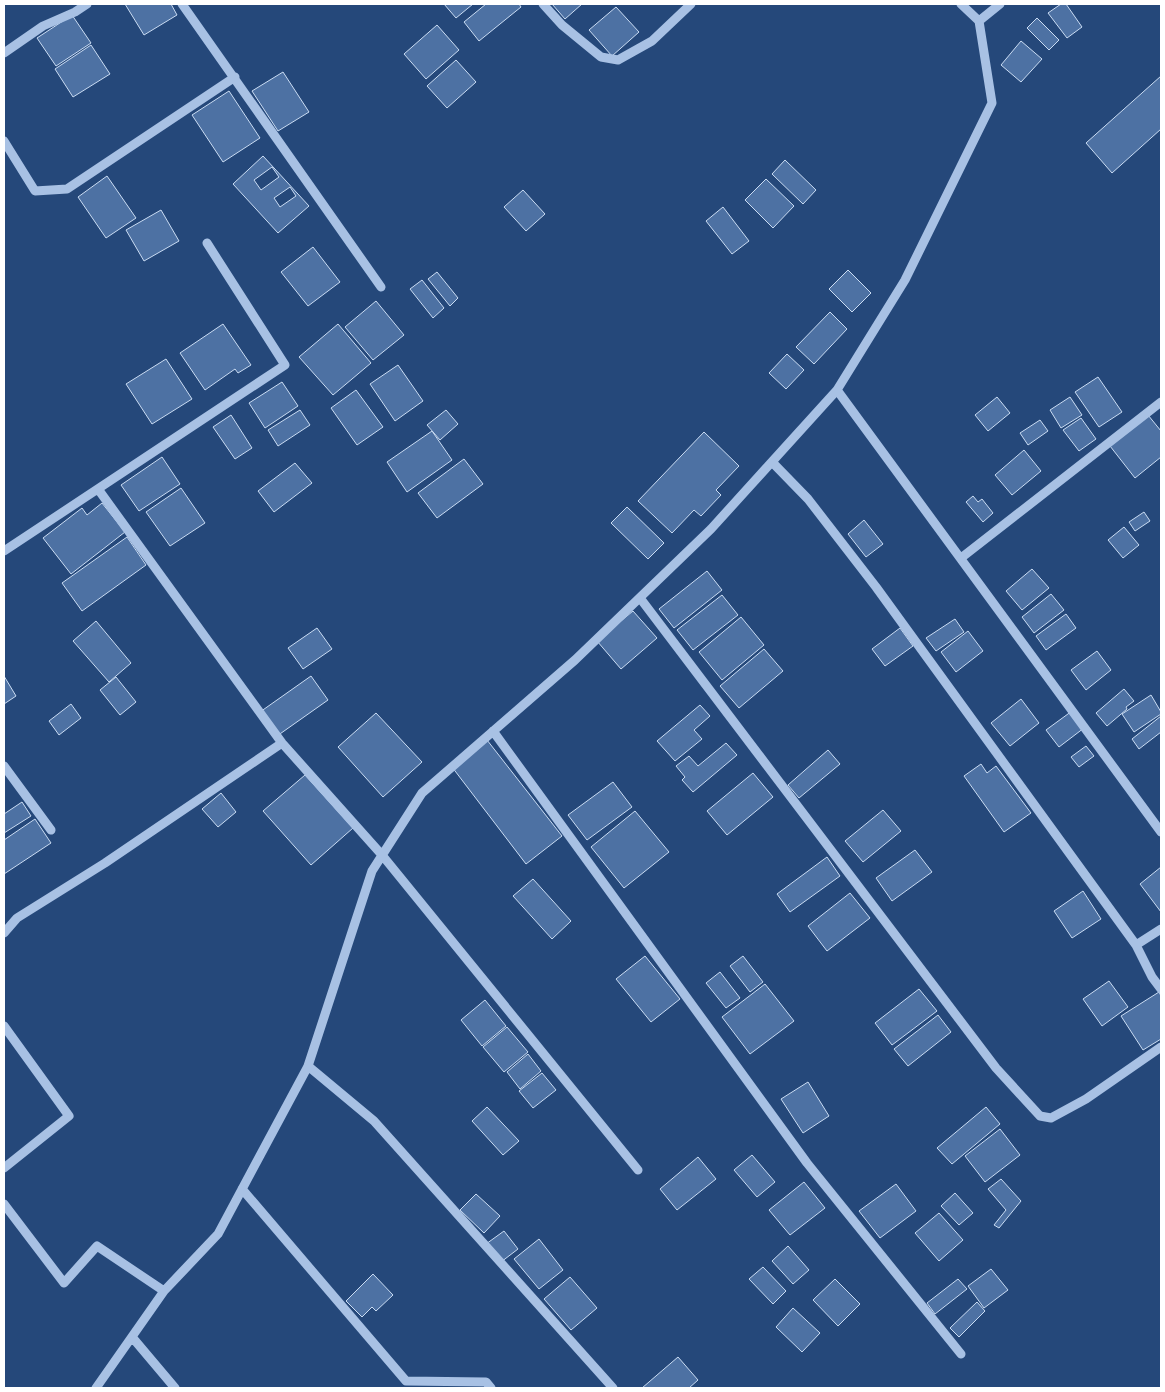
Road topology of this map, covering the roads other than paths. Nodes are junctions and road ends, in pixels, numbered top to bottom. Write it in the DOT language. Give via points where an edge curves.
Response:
graph roads {
  1 [pos="87,4"];
  2 [pos="182,4"];
  3 [pos="543,4"];
  4 [pos="691,4"];
  5 [pos="961,4"];
  6 [pos="1000,4"];
  7 [pos="979,21"];
  8 [pos="4,53"];
  9 [pos="235,77"];
  10 [pos="4,141"];
  11 [pos="207,243"];
  12 [pos="381,287"];
  13 [pos="837,390"];
  14 [pos="1161,402"];
  15 [pos="772,462"];
  16 [pos="98,489"];
  17 [pos="4,551"];
  18 [pos="961,558"];
  19 [pos="640,598"];
  20 [pos="493,731"];
  21 [pos="282,744"];
  22 [pos="4,766"];
  23 [pos="51,830"];
  24 [pos="1161,832"];
  25 [pos="382,855"];
  26 [pos="1161,929"];
  27 [pos="4,933"];
  28 [pos="1136,945"];
  29 [pos="1161,989"];
  30 [pos="4,1026"];
  31 [pos="1161,1047"];
  32 [pos="308,1066"];
  33 [pos="4,1168"];
  34 [pos="638,1170"];
  35 [pos="242,1189"];
  36 [pos="4,1204"];
  37 [pos="164,1290"];
  38 [pos="132,1337"];
  39 [pos="961,1354"];
  40 [pos="96,1388"];
  41 [pos="175,1388"];
  42 [pos="491,1388"];
  43 [pos="613,1388"];
  1 -- 8 [label="street" via="43,26"];
  2 -- 9 [label="street"];
  3 -- 4 [label="street" via="600,57 618,60 652,41"];
  5 -- 7 [label="street"];
  6 -- 7 [label="street"];
  7 -- 13 [label="street" via="992,103 905,280"];
  9 -- 10 [label="street" via="67,189 35,191"];
  9 -- 12 [label="street"];
  11 -- 16 [label="street" via="285,365"];
  13 -- 15 [label="street"];
  13 -- 18 [label="street"];
  14 -- 18 [label="street"];
  15 -- 19 [label="street" via="711,529"];
  15 -- 28 [label="street" via="808,499 876,587"];
  16 -- 17 [label="street"];
  16 -- 21 [label="street"];
  18 -- 24 [label="street"];
  19 -- 20 [label="street"];
  19 -- 31 [label="street" via="996,1068 1040,1116 1051,1118 1086,1099"];
  20 -- 25 [label="street" via="422,793"];
  20 -- 39 [label="street" via="807,1162"];
  21 -- 25 [label="street"];
  21 -- 27 [label="street" via="17,918"];
  22 -- 23 [label="street"];
  25 -- 32 [label="street" via="372,871"];
  25 -- 34 [label="street"];
  26 -- 28 [label="street"];
  28 -- 29 [label="street"];
  30 -- 33 [label="street" via="69,1116"];
  32 -- 35 [label="street"];
  32 -- 43 [label="street" via="374,1121"];
  35 -- 37 [label="street" via="218,1234"];
  35 -- 42 [label="street" via="406,1381 486,1382"];
  36 -- 37 [label="street" via="64,1283 97,1246"];
  37 -- 38 [label="street"];
  38 -- 40 [label="street"];
  38 -- 41 [label="street"];
}
